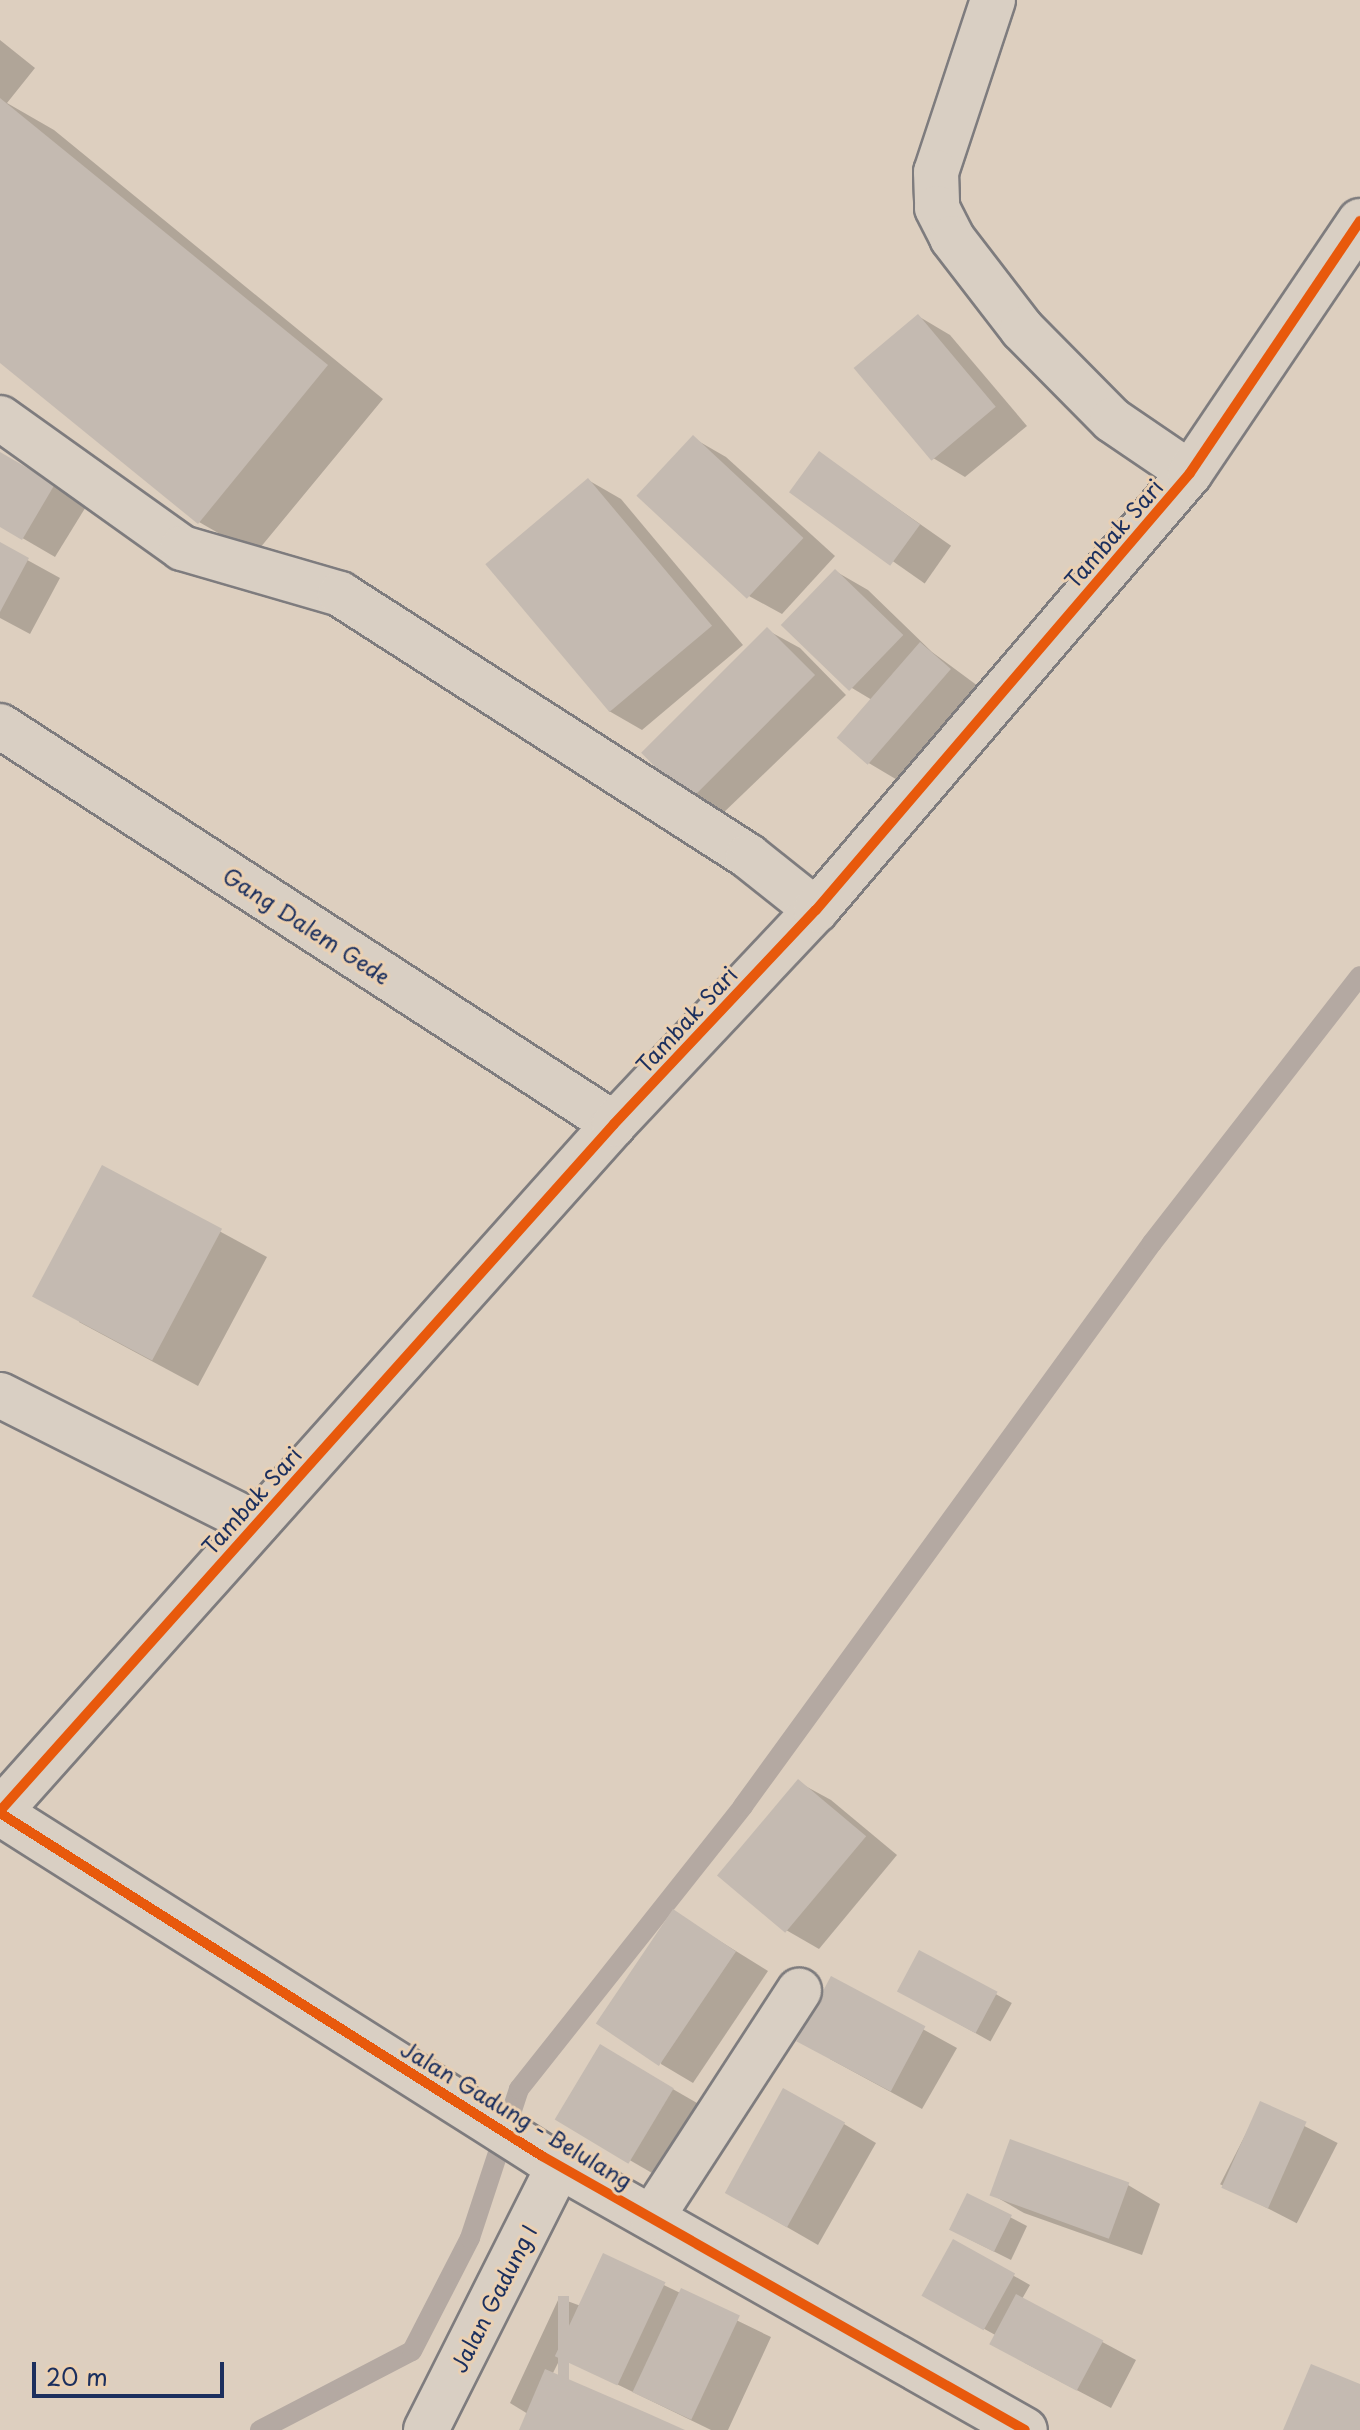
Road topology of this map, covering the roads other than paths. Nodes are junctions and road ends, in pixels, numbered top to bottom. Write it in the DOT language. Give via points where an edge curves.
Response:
graph roads {
  1 [pos="993,0"];
  2 [pos="1360,221"];
  3 [pos="0,418"];
  4 [pos="1190,473"];
  5 [pos="0,726"];
  6 [pos="816,910"];
  7 [pos="614,1124"];
  8 [pos="0,1395"];
  9 [pos="256,1524"];
  10 [pos="0,1812"];
  11 [pos="799,1991"];
  12 [pos="551,2161"];
  13 [pos="652,2217"];
  14 [pos="426,2430"];
  15 [pos="1025,2430"];
  1 -- 4 [label="street" via="936,172 937,208 952,238 1022,329 1112,420"];
  2 -- 4 [label="street, Tambak Sari"];
  3 -- 6 [label="street" via="182,548 340,594 748,856"];
  4 -- 6 [label="street, Tambak Sari"];
  5 -- 7 [label="street, Gang Dalem Gede"];
  6 -- 7 [label="street, Tambak Sari"];
  7 -- 9 [label="street, Tambak Sari"];
  8 -- 9 [label="street"];
  9 -- 10 [label="street, Tambak Sari"];
  10 -- 12 [label="street, Jalan Gadung - Belulang"];
  11 -- 13 [label="street"];
  12 -- 13 [label="street, Jalan Gadung - Belulang"];
  12 -- 14 [label="street, Jalan Gadung I"];
  13 -- 15 [label="street, Jalan Gadung - Belulang"];
}
